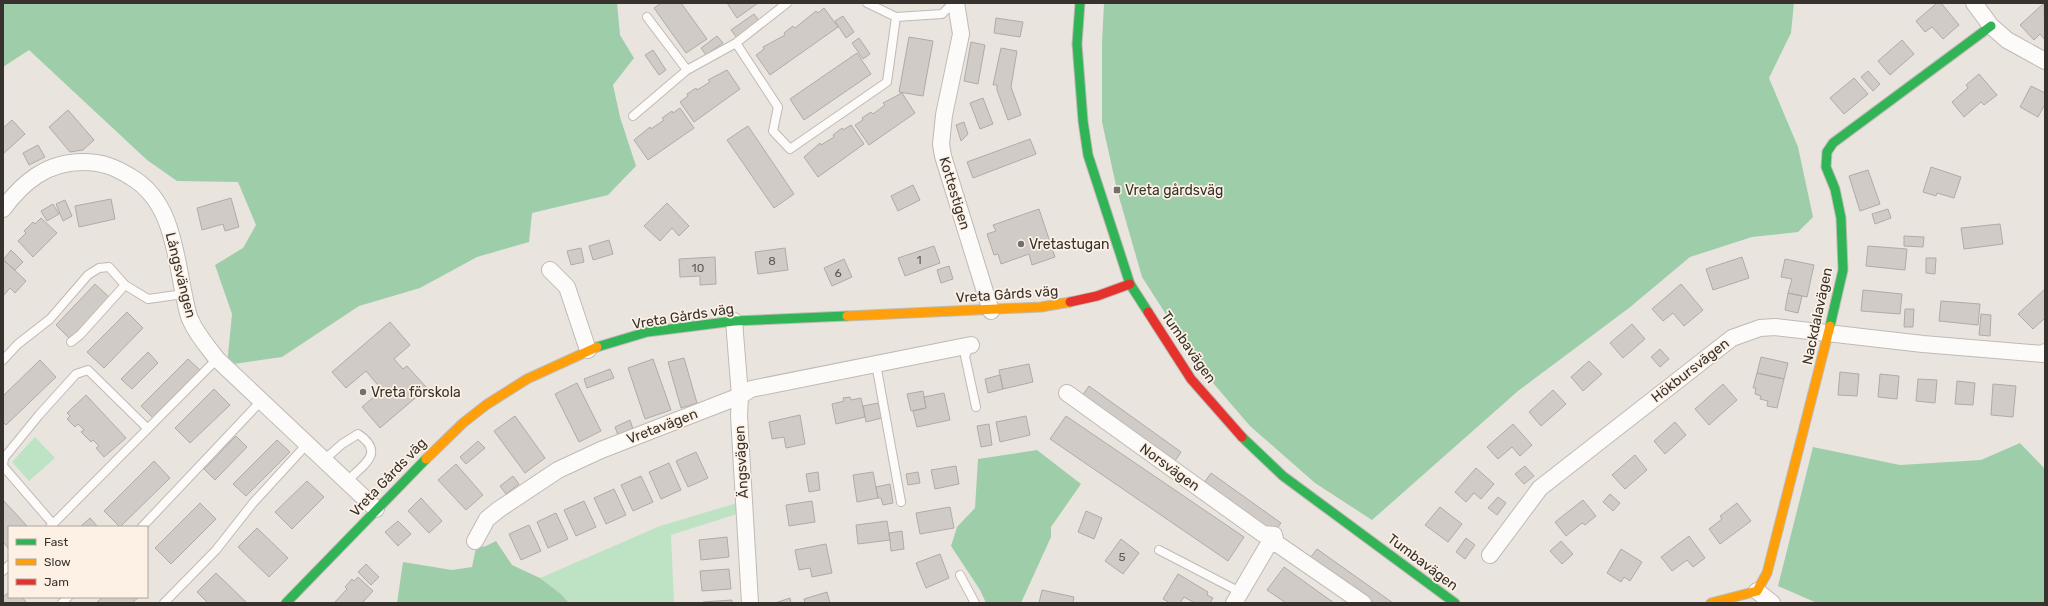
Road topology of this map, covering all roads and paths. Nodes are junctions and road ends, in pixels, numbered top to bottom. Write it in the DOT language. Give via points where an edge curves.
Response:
graph roads {
  1 [pos="787,3"];
  2 [pos="867,3"];
  3 [pos="954,3"];
  4 [pos="1080,3"];
  5 [pos="1974,3"];
  6 [pos="776,6"];
  7 [pos="647,17"];
  8 [pos="896,17"];
  9 [pos="1991,26"];
  10 [pos="736,42"];
  11 [pos="2045,61"];
  12 [pos="687,70"];
  13 [pos="633,116"];
  14 [pos="3,209"];
  15 [pos="550,270"];
  16 [pos="1130,284"];
  17 [pos="126,285"];
  18 [pos="184,294"];
  19 [pos="991,311"];
  20 [pos="734,321"];
  21 [pos="1828,334"];
  22 [pos="71,342"];
  23 [pos="970,345"];
  24 [pos="588,350"];
  25 [pos="2044,354"];
  26 [pos="217,359"];
  27 [pos="3,360"];
  28 [pos="876,364"];
  29 [pos="1067,393"];
  30 [pos="740,396"];
  31 [pos="262,400"];
  32 [pos="976,407"];
  33 [pos="148,428"];
  34 [pos="308,443"];
  35 [pos="325,459"];
  36 [pos="348,480"];
  37 [pos="901,502"];
  38 [pos="376,508"];
  39 [pos="51,526"];
  40 [pos="143,526"];
  41 [pos="1274,535"];
  42 [pos="475,540"];
  43 [pos="1159,550"];
  44 [pos="1490,555"];
  45 [pos="960,575"];
  46 [pos="1757,591"];
  47 [pos="1237,598"];
  48 [pos="164,603"];
  49 [pos="286,603"];
  50 [pos="750,603"];
  51 [pos="975,603"];
  52 [pos="1363,603"];
  53 [pos="1455,603"];
  54 [pos="1711,603"];
  55 [pos="1772,603"];
  1 -- 6 [label="lane"];
  2 -- 8 [label="lane"];
  3 -- 8 [label="lane" via="942,14"];
  3 -- 19 [label="street, Kottestigen" via="961,34 944,115 941,144"];
  4 -- 16 [label="street, Tumbavägen" via="1077,44 1088,155"];
  5 -- 9 [label="street"];
  6 -- 10 [label="lane"];
  7 -- 12 [label="lane"];
  8 -- 10 [label="lane" via="888,82 790,149 773,131 778,106"];
  9 -- 11 [label="street" via="2007,40"];
  9 -- 21 [label="street, Nackdalavägen" via="1833,142 1827,152 1826,167 1835,189 1841,218 1843,270"];
  10 -- 12 [label="lane"];
  12 -- 13 [label="lane"];
  14 -- 18 [label="street, Långsvängen" via="15,193 36,174 64,163 103,163 121,170 139,181 161,208 172,236"];
  15 -- 24 [label="street" via="567,286"];
  16 -- 19 [label="street, Vreta Gårds väg" via="1106,295 1077,302 1041,308"];
  16 -- 53 [label="street, Tumbavägen" via="1191,379 1233,428 1283,476"];
  17 -- 18 [label="lane" via="148,299"];
  17 -- 22 [label="lane"];
  17 -- 27 [label="lane" via="109,267 93,271 50,319 18,344"];
  18 -- 26 [label="street, Långsvängen" via="190,320 200,338"];
  19 -- 20 [label="street, Vreta Gårds väg"];
  20 -- 24 [label="street, Vreta Gårds väg" via="647,332"];
  20 -- 30 [label="street, Ängsvägen"];
  21 -- 25 [label="street, Hökbursvägen"];
  21 -- 44 [label="street, Hökbursvägen" via="1775,327 1760,328 1732,338 1540,488"];
  21 -- 46 [label="street, Nackdalavägen" via="1767,573"];
  23 -- 28 [label="street, Vretavägen"];
  23 -- 32 [label="lane" via="965,356"];
  24 -- 38 [label="street, Vreta Gårds väg" via="527,379 486,405 438,445"];
  26 -- 31 [label="street, Långsvängen"];
  26 -- 33 [label="lane"];
  28 -- 30 [label="street, Vretavägen" via="751,389"];
  28 -- 37 [label="lane"];
  29 -- 41 [label="street, Norsvägen" via="1263,534"];
  30 -- 42 [label="street, Vretavägen" via="601,450 558,470 498,510 487,520"];
  30 -- 50 [label="street, Ängsvägen"];
  31 -- 34 [label="street, Långsvängen"];
  31 -- 40 [label="lane"];
  33 -- 39 [label="lane"];
  33 -- 39 [label="lane" via="88,370 76,374 39,414 4,458 3,466"];
  34 -- 35 [label="street, Långsvängen"];
  34 -- 48 [label="lane" via="253,503 216,550"];
  35 -- 36 [label="street, Långsvängen"];
  35 -- 36 [label="lane" via="358,434 367,440 372,453 365,465"];
  36 -- 38 [label="street, Långsvängen"];
  38 -- 49 [label="street, Vreta Gårds väg"];
  41 -- 47 [label="street"];
  41 -- 52 [label="street" via="1276,543"];
  43 -- 47 [label="lane"];
  45 -- 51 [label="lane"];
  46 -- 54 [label="street"];
  46 -- 55 [label="street"];
}
